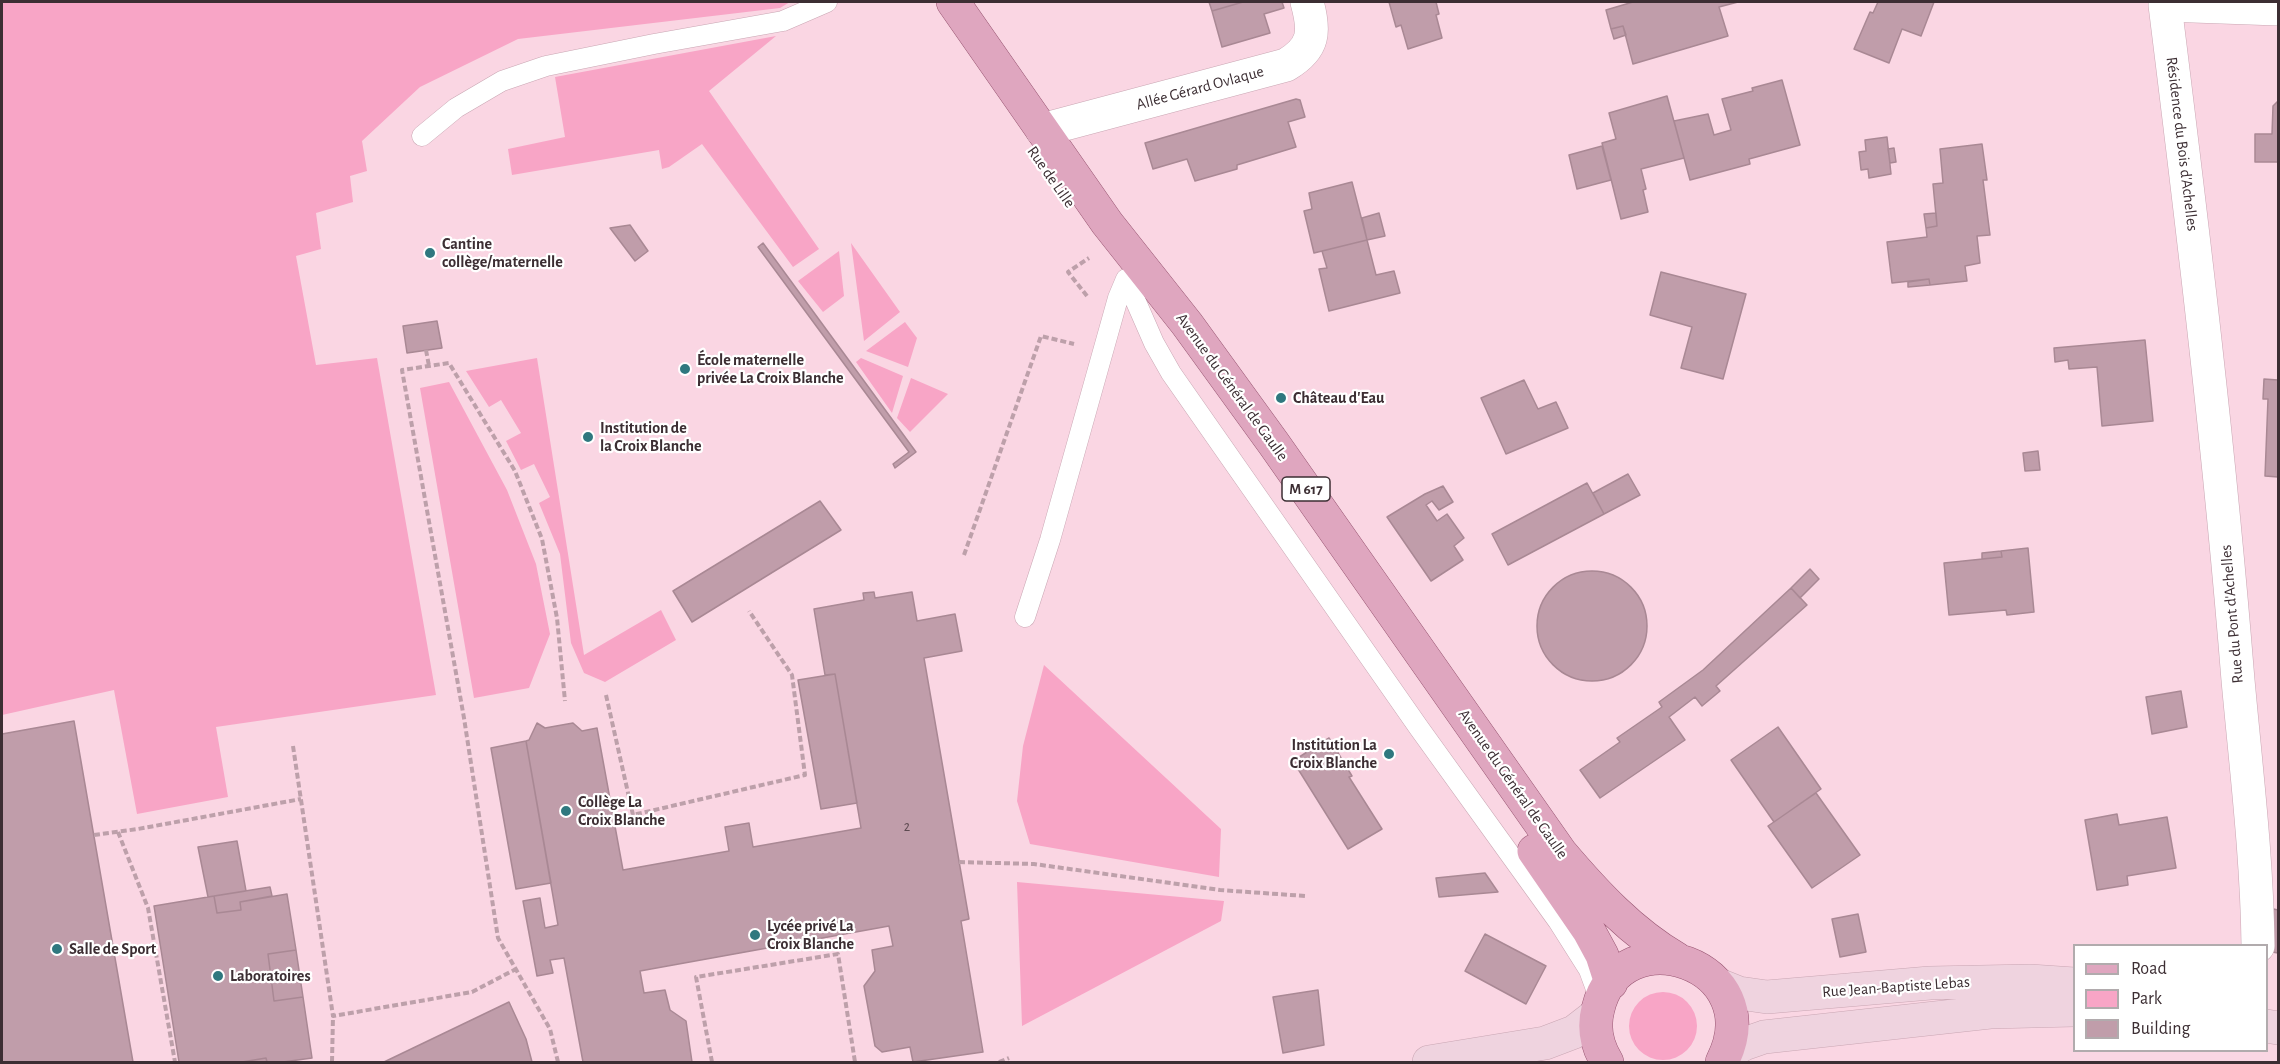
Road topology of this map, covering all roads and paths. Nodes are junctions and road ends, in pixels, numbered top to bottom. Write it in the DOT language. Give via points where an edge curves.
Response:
graph roads {
  1 [pos="827,2"];
  2 [pos="929,2"];
  3 [pos="953,2"];
  4 [pos="1307,2"];
  5 [pos="2164,3"];
  6 [pos="2278,9"];
  7 [pos="1042,130"];
  8 [pos="422,136"];
  9 [pos="1102,250"];
  10 [pos="1126,279"];
  11 [pos="2199,282"];
  12 [pos="1090,300"];
  13 [pos="1078,334"];
  14 [pos="1179,348"];
  15 [pos="426,350"];
  16 [pos="429,366"];
  17 [pos="964,555"];
  18 [pos="749,611"];
  19 [pos="1025,617"];
  20 [pos="606,695"];
  21 [pos="565,701"];
  22 [pos="293,746"];
  23 [pos="301,799"];
  24 [pos="118,832"];
  25 [pos="94,835"];
  26 [pos="959,862"];
  27 [pos="1305,896"];
  28 [pos="2258,944"];
  29 [pos="1677,959"];
  30 [pos="516,969"];
  31 [pos="2073,984"];
  32 [pos="1719,985"];
  33 [pos="1603,1000"];
  34 [pos="2073,1010"];
  35 [pos="333,1016"];
  36 [pos="1009,1058"];
  37 [pos="1724,1058"];
  38 [pos="175,1062"];
  39 [pos="332,1062"];
  40 [pos="558,1062"];
  41 [pos="712,1062"];
  42 [pos="855,1062"];
  43 [pos="999,1062"];
  44 [pos="1429,1062"];
  45 [pos="1606,1062"];
  1 -- 8 [label="lane" via="783,21 546,66 501,81 456,108"];
  2 -- 9 [label="main road, Rue de Lille / M 617"];
  3 -- 7 [label="main road, Avenue du Général de Gaulle / M 617"];
  4 -- 7 [label="street, Allée Gérard Ovlaque" via="1313,23 1307,48 1286,65"];
  5 -- 6 [label="street, Résidence du Bois d'Achelles"];
  5 -- 11 [label="street, Résidence du Bois d'Achelles"];
  7 -- 29 [label="main road, Avenue du Général de Gaulle / M 617" via="1274,444 1561,853 1636,931"];
  9 -- 10 [label="main road, Rue de Lille / M 617"];
  9 -- 12 [label="path" via="1068,272"];
  10 -- 14 [label="main road, Rue de Lille / M 617"];
  10 -- 19 [label="lane"];
  10 -- 33 [label="lane" via="1171,373 1558,921"];
  11 -- 28 [label="street, Rue du Pont d'Achelles" via="2232,596"];
  13 -- 17 [label="path" via="1074,345 1041,336"];
  14 -- 33 [label="main road, Avenue du Général de Gaulle / M 617" via="1571,903 1597,944"];
  15 -- 16 [label="path"];
  16 -- 21 [label="path" via="449,363 515,471 531,510 542,539 557,618"];
  16 -- 30 [label="path" via="402,370 464,718 498,938"];
  18 -- 20 [label="path" via="792,675 805,775 633,815"];
  22 -- 23 [label="path"];
  23 -- 24 [label="path"];
  23 -- 35 [label="path"];
  24 -- 25 [label="path"];
  24 -- 38 [label="path" via="148,909"];
  26 -- 27 [label="path" via="1034,864 1220,890"];
  29 -- 32 [label="main road, Avenue du Général de Gaulle" via="1700,968"];
  29 -- 33 [label="main road" via="1643,961 1626,969"];
  30 -- 35 [label="path" via="472,992"];
  30 -- 40 [label="path" via="550,1029"];
  31 -- 32 [label="main road, Rue Jean-Baptiste Lebas" via="1930,983 1767,997"];
  32 -- 37 [label="main road" via="1731,1014 1731,1039"];
  33 -- 44 [label="main road" via="1574,1032 1545,1043"];
  33 -- 45 [label="main road, Avenue du Général de Gaulle" via="1596,1031"];
  34 -- 37 [label="main road, Rue Jean-Baptiste Lebas" via="1990,1012 1764,1037 1744,1044"];
  35 -- 39 [label="path"];
  36 -- 43 [label="path"];
  41 -- 42 [label="path" via="696,977 838,954"];
}
